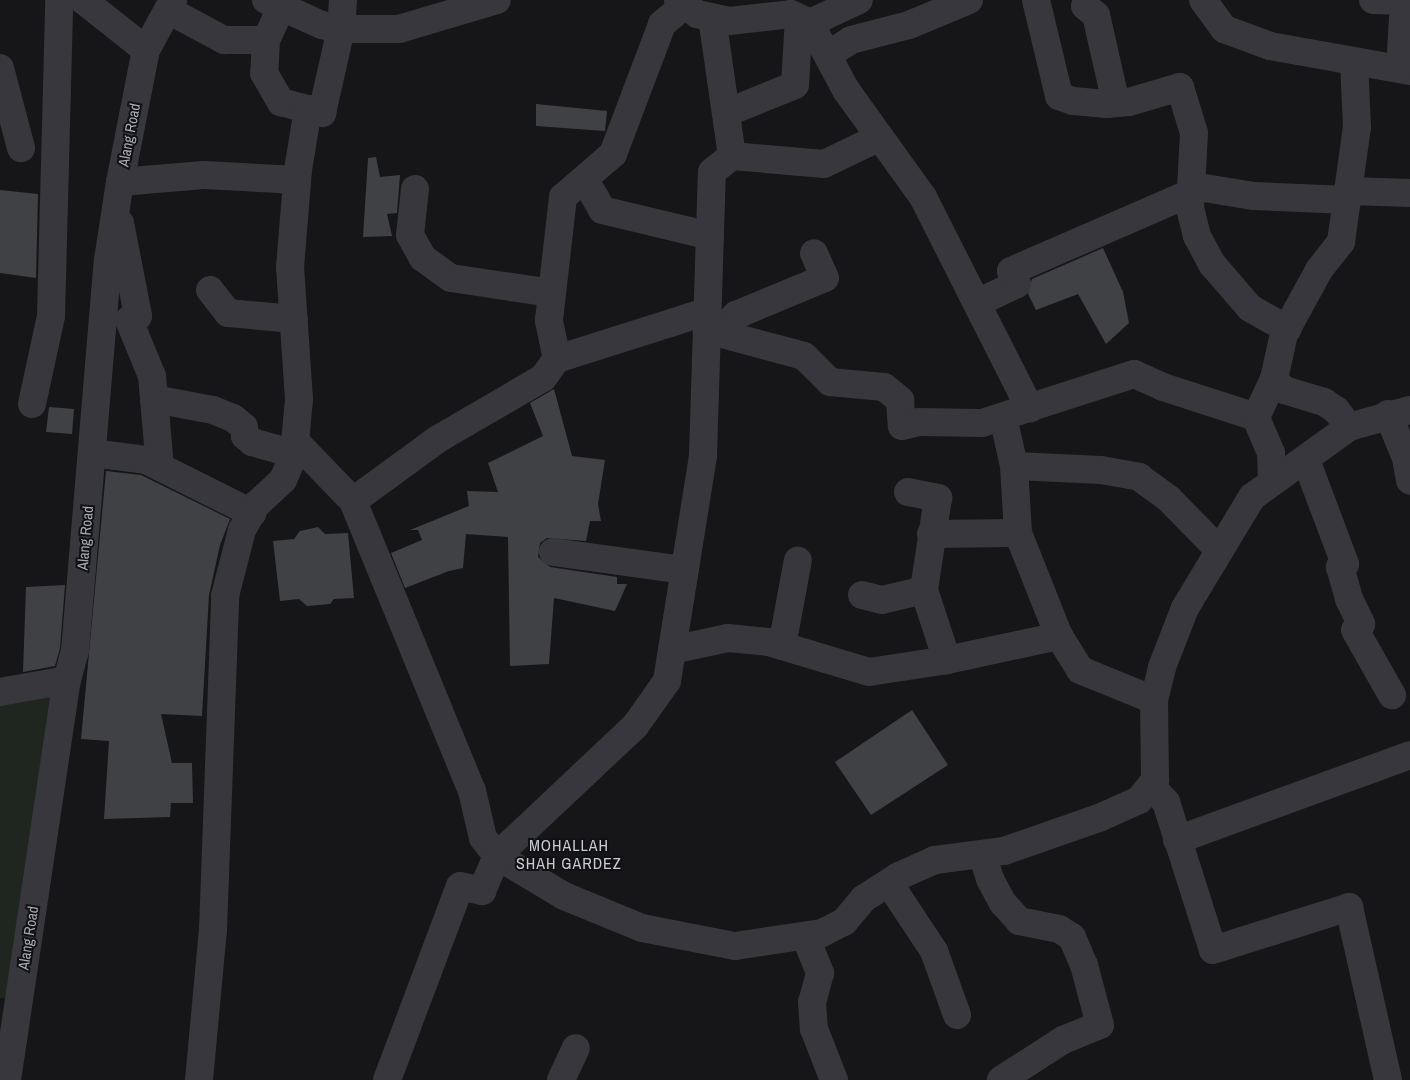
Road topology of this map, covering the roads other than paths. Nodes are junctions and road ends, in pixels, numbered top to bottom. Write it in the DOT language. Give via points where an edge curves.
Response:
graph roads {
  1 [pos="59,0"];
  2 [pos="83,0"];
  3 [pos="343,0"];
  4 [pos="498,0"];
  5 [pos="859,0"];
  6 [pos="969,0"];
  7 [pos="1036,0"];
  8 [pos="1203,0"];
  9 [pos="1373,0"];
  10 [pos="1403,1"];
  11 [pos="682,3"];
  12 [pos="273,4"];
  13 [pos="170,5"];
  14 [pos="1086,6"];
  15 [pos="712,17"];
  16 [pos="804,21"];
  17 [pos="340,29"];
  18 [pos="266,40"];
  19 [pos="146,50"];
  20 [pos="829,54"];
  21 [pos="1354,62"];
  22 [pos="0,68"];
  23 [pos="1405,70"];
  24 [pos="1116,103"];
  25 [pos="308,109"];
  26 [pos="726,113"];
  27 [pos="880,137"];
  28 [pos="21,148"];
  29 [pos="732,156"];
  30 [pos="297,180"];
  31 [pos="586,180"];
  32 [pos="415,189"];
  33 [pos="1191,190"];
  34 [pos="118,192"];
  35 [pos="1410,193"];
  36 [pos="1348,195"];
  37 [pos="710,236"];
  38 [pos="814,253"];
  39 [pos="210,290"];
  40 [pos="551,293"];
  41 [pos="979,302"];
  42 [pos="294,319"];
  43 [pos="711,325"];
  44 [pos="1287,329"];
  45 [pos="557,359"];
  46 [pos="1274,380"];
  47 [pos="154,399"];
  48 [pos="32,404"];
  49 [pos="1030,409"];
  50 [pos="1399,412"];
  51 [pos="1004,417"];
  52 [pos="1256,417"];
  53 [pos="1349,427"];
  54 [pos="295,448"];
  55 [pos="92,454"];
  56 [pos="1306,460"];
  57 [pos="1014,466"];
  58 [pos="160,467"];
  59 [pos="1272,481"];
  60 [pos="1410,481"];
  61 [pos="908,492"];
  62 [pos="353,501"];
  63 [pos="252,512"];
  64 [pos="1018,533"];
  65 [pos="931,534"];
  66 [pos="1218,549"];
  67 [pos="553,552"];
  68 [pos="798,560"];
  69 [pos="685,570"];
  70 [pos="924,590"];
  71 [pos="862,595"];
  72 [pos="1059,636"];
  73 [pos="782,646"];
  74 [pos="672,650"];
  75 [pos="947,660"];
  76 [pos="67,680"];
  77 [pos="0,692"];
  78 [pos="1392,695"];
  79 [pos="1154,700"];
  80 [pos="1410,755"];
  81 [pos="1151,786"];
  82 [pos="1178,840"];
  83 [pos="982,854"];
  84 [pos="497,856"];
  85 [pos="889,883"];
  86 [pos="806,938"];
  87 [pos="957,1015"];
  88 [pos="576,1048"];
  89 [pos="1010,1078"];
  90 [pos="7,1080"];
  91 [pos="199,1080"];
  92 [pos="386,1080"];
  93 [pos="561,1080"];
  94 [pos="834,1080"];
  95 [pos="1388,1080"];
  1 -- 48 [label="street" via="50,316"];
  2 -- 19 [label="street"];
  3 -- 17 [label="street"];
  4 -- 17 [label="street" via="399,29"];
  5 -- 16 [label="street"];
  6 -- 20 [label="street" via="909,25 851,40"];
  7 -- 24 [label="street" via="1059,96 1074,101"];
  8 -- 21 [label="street" via="1224,29 1270,46"];
  9 -- 10 [label="street"];
  10 -- 23 [label="street"];
  11 -- 15 [label="street" via="697,14"];
  11 -- 31 [label="street" via="662,24 613,154"];
  12 -- 17 [label="street"];
  12 -- 18 [label="street"];
  13 -- 18 [label="street" via="224,40"];
  13 -- 19 [label="street, Alang Road"];
  14 -- 24 [label="street" via="1096,15"];
  15 -- 16 [label="street" via="729,21 791,14"];
  15 -- 26 [label="street"];
  16 -- 20 [label="street"];
  16 -- 26 [label="street" via="795,85"];
  17 -- 25 [label="street" via="322,113"];
  18 -- 25 [label="street" via="262,62 272,93 280,102"];
  19 -- 34 [label="street, Alang Road"];
  20 -- 27 [label="street" via="846,90"];
  21 -- 23 [label="street"];
  21 -- 36 [label="street" via="1357,127"];
  22 -- 28 [label="street"];
  24 -- 33 [label="street" via="1180,87 1194,133"];
  25 -- 30 [label="street"];
  26 -- 29 [label="street"];
  27 -- 29 [label="street" via="824,164"];
  27 -- 41 [label="street" via="923,197"];
  29 -- 37 [label="street" via="712,172"];
  30 -- 34 [label="street" via="204,175"];
  30 -- 42 [label="street" via="290,267"];
  31 -- 37 [label="street" via="602,210"];
  31 -- 40 [label="street" via="563,197"];
  32 -- 40 [label="street" via="410,235 423,258 451,278"];
  33 -- 36 [label="street" via="1254,196"];
  33 -- 41 [label="street" via="1011,271 1017,284"];
  33 -- 44 [label="street" via="1190,208 1197,236 1212,264 1250,308"];
  34 -- 47 [label="street" via="138,316 129,320 152,376"];
  34 -- 55 [label="street, Alang Road" via="108,260"];
  35 -- 36 [label="street"];
  36 -- 44 [label="street" via="1340,242 1319,270"];
  37 -- 43 [label="street"];
  38 -- 43 [label="street" via="826,278"];
  39 -- 42 [label="street" via="228,313"];
  40 -- 45 [label="street" via="549,320"];
  41 -- 49 [label="street"];
  42 -- 54 [label="street" via="298,399"];
  43 -- 45 [label="street"];
  43 -- 51 [label="street" via="804,356 830,382 884,387 900,400 902,426 919,422 982,423"];
  43 -- 69 [label="street" via="703,455"];
  44 -- 46 [label="street"];
  45 -- 62 [label="street" via="544,378 438,439"];
  46 -- 52 [label="street"];
  46 -- 53 [label="street" via="1284,390 1324,402 1336,410"];
  47 -- 54 [label="street" via="213,410 233,418 244,427 245,436 252,442"];
  47 -- 58 [label="street"];
  49 -- 51 [label="street"];
  49 -- 52 [label="street" via="1134,374 1163,387"];
  50 -- 53 [label="street"];
  50 -- 60 [label="street"];
  51 -- 57 [label="street"];
  52 -- 59 [label="street" via="1272,453"];
  53 -- 56 [label="street"];
  54 -- 62 [label="street"];
  54 -- 63 [label="street" via="283,480"];
  55 -- 58 [label="street" via="146,460"];
  55 -- 76 [label="street, Alang Road" via="75,651"];
  56 -- 59 [label="street"];
  56 -- 78 [label="street" via="1345,564 1340,567 1349,599 1361,624 1354,630"];
  57 -- 64 [label="street"];
  57 -- 66 [label="street" via="1101,470 1139,477 1169,499"];
  58 -- 63 [label="street"];
  59 -- 66 [label="street" via="1252,497"];
  61 -- 65 [label="street" via="938,498"];
  62 -- 84 [label="street" via="468,782 483,838"];
  63 -- 91 [label="street" via="242,530 225,596 213,930"];
  64 -- 65 [label="street"];
  64 -- 72 [label="street"];
  65 -- 70 [label="street"];
  66 -- 79 [label="street" via="1185,608 1162,667"];
  67 -- 69 [label="street"];
  68 -- 73 [label="street"];
  69 -- 74 [label="street"];
  70 -- 71 [label="street" via="882,600"];
  70 -- 75 [label="street"];
  72 -- 75 [label="street"];
  72 -- 79 [label="street" via="1080,670"];
  73 -- 74 [label="street" via="728,638"];
  73 -- 75 [label="street" via="869,672"];
  74 -- 84 [label="street" via="667,681 635,726"];
  76 -- 77 [label="street"];
  76 -- 90 [label="street, Alang Road"];
  79 -- 81 [label="street" via="1155,780"];
  80 -- 82 [label="street"];
  81 -- 82 [label="street" via="1166,802"];
  81 -- 83 [label="street" via="1139,800 1099,818 1004,850"];
  82 -- 95 [label="street" via="1213,950 1349,907"];
  83 -- 85 [label="street" via="935,860"];
  83 -- 89 [label="street" via="1003,903 1019,920 1059,929 1072,937 1084,965 1100,1025 1063,1040"];
  84 -- 86 [label="street" via="564,896 642,928 736,946"];
  84 -- 92 [label="street" via="482,890 460,886"];
  85 -- 86 [label="street" via="864,899 844,922"];
  85 -- 87 [label="street" via="934,950"];
  86 -- 94 [label="street" via="820,974 812,1002 814,1029"];
  88 -- 93 [label="street"];
}
